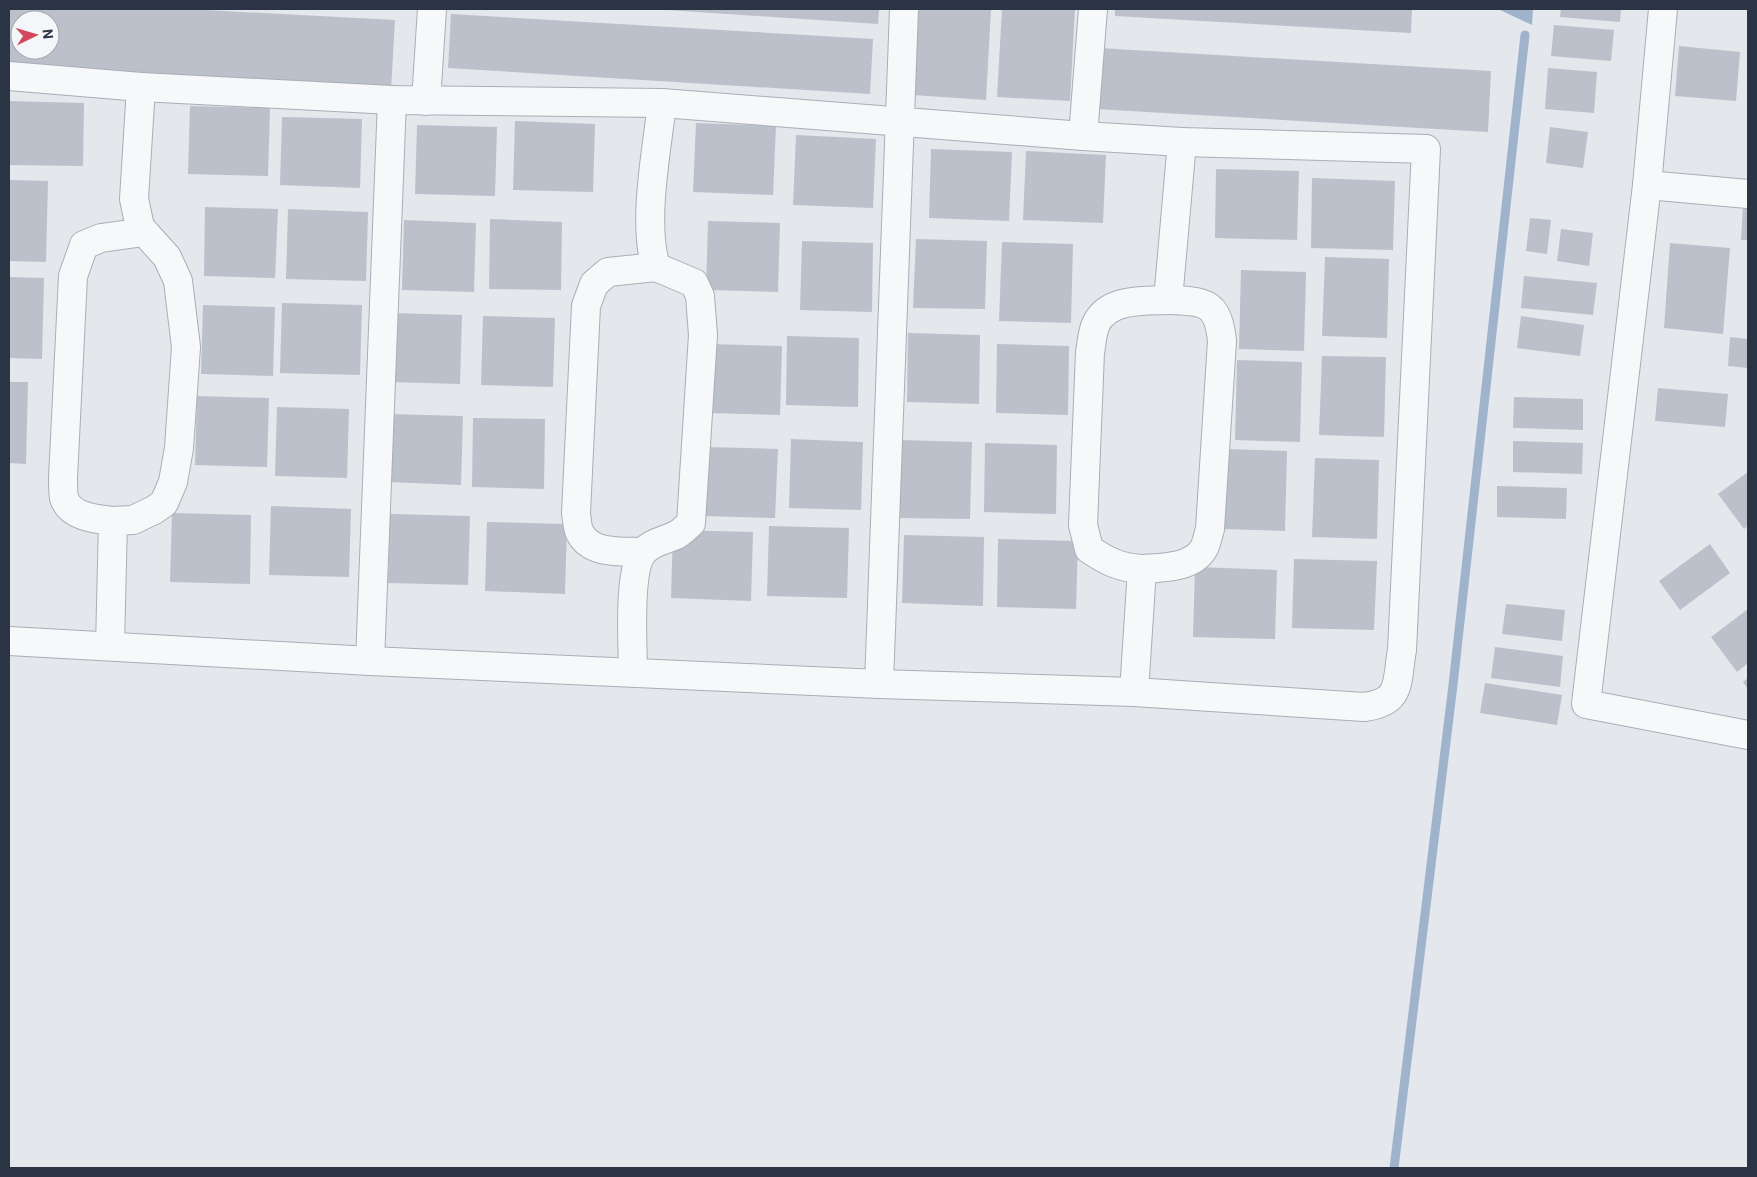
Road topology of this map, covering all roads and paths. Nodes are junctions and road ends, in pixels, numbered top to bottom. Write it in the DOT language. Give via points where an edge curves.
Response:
graph roads {
  1 [pos="432,9"];
  2 [pos="904,9"];
  3 [pos="1093,9"];
  4 [pos="1663,9"];
  5 [pos="9,76"];
  6 [pos="141,87"];
  7 [pos="392,100"];
  8 [pos="426,101"];
  9 [pos="662,103"];
  10 [pos="901,121"];
  11 [pos="1083,136"];
  12 [pos="1182,142"];
  13 [pos="1648,185"];
  14 [pos="1748,194"];
  15 [pos="144,232"];
  16 [pos="656,266"];
  17 [pos="1168,300"];
  18 [pos="113,521"];
  19 [pos="643,552"];
  20 [pos="1142,569"];
  21 [pos="9,642"];
  22 [pos="110,646"];
  23 [pos="370,661"];
  24 [pos="633,672"];
  25 [pos="880,684"];
  26 [pos="1134,692"];
  27 [pos="1748,735"];
  1 -- 8 [label="street"];
  2 -- 10 [label="street"];
  3 -- 11 [label="street"];
  4 -- 13 [label="street"];
  5 -- 6 [label="street"];
  6 -- 7 [label="street"];
  6 -- 15 [label="street" via="134,199"];
  7 -- 8 [label="street"];
  7 -- 23 [label="street"];
  8 -- 9 [label="street"];
  9 -- 10 [label="street"];
  9 -- 16 [label="street" via="651,212 651,252"];
  10 -- 11 [label="street"];
  10 -- 25 [label="street"];
  11 -- 12 [label="street"];
  12 -- 17 [label="street"];
  12 -- 26 [label="street" via="1426,149 1402,650 1395,692 1390,700 1380,705 1364,707"];
  13 -- 14 [label="street"];
  13 -- 27 [label="street" via="1586,704"];
  15 -- 18 [label="street" via="167,257 178,280 184,310 186,347 179,448 174,482 164,503 132,520"];
  15 -- 18 [label="street" via="101,238 84,245 73,276 64,499 72,509 86,517"];
  16 -- 19 [label="street" via="694,283 700,296 703,335 690,523 677,535 657,541"];
  16 -- 19 [label="street" via="608,272 594,284 586,306 576,513 580,533 590,544 602,550"];
  17 -- 20 [label="street" via="1190,301 1211,308 1220,320 1222,341 1210,529 1204,549 1190,561"];
  17 -- 20 [label="street" via="1136,301 1111,307 1096,323 1090,352 1084,525 1089,549 1126,568"];
  18 -- 22 [label="street"];
  19 -- 24 [label="street" via="636,564 633,594"];
  20 -- 26 [label="street"];
  21 -- 22 [label="street"];
  22 -- 23 [label="street"];
  23 -- 24 [label="street"];
  24 -- 25 [label="street"];
  25 -- 26 [label="street"];
}
